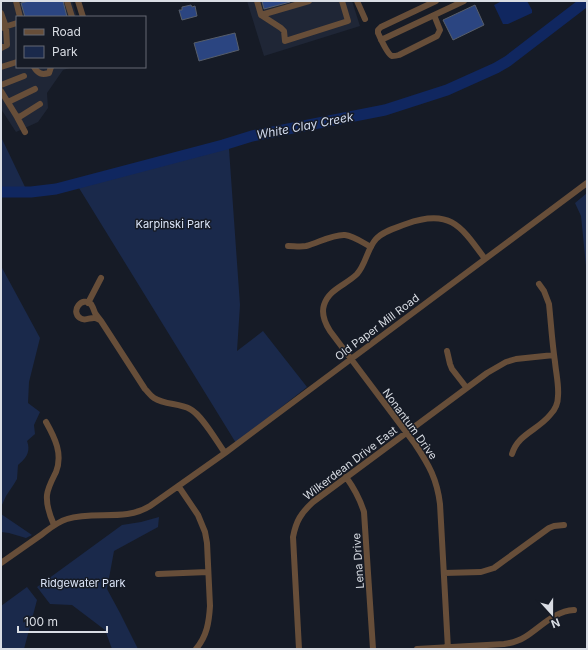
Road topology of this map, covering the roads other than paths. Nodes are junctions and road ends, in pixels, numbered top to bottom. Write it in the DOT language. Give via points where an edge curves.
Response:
graph roads {
  1 [pos="16,1"];
  2 [pos="67,1"];
  3 [pos="78,1"];
  4 [pos="256,1"];
  5 [pos="309,1"];
  6 [pos="342,1"];
  7 [pos="357,1"];
  8 [pos="436,1"];
  9 [pos="464,1"];
  10 [pos="1,13"];
  11 [pos="261,15"];
  12 [pos="434,15"];
  13 [pos="20,16"];
  14 [pos="72,16"];
  15 [pos="83,16"];
  16 [pos="365,19"];
  17 [pos="16,23"];
  18 [pos="3,28"];
  19 [pos="381,40"];
  20 [pos="1,48"];
  21 [pos="16,62"];
  22 [pos="1,67"];
  23 [pos="35,68"];
  24 [pos="51,68"];
  25 [pos="24,76"];
  26 [pos="1,85"];
  27 [pos="35,90"];
  28 [pos="1,91"];
  29 [pos="8,102"];
  30 [pos="40,104"];
  31 [pos="17,117"];
  32 [pos="25,132"];
  33 [pos="587,183"];
  34 [pos="288,246"];
  35 [pos="371,246"];
  36 [pos="485,259"];
  37 [pos="101,278"];
  38 [pos="539,284"];
  39 [pos="88,303"];
  40 [pos="101,321"];
  41 [pos="447,351"];
  42 [pos="554,355"];
  43 [pos="351,359"];
  44 [pos="466,387"];
  45 [pos="46,422"];
  46 [pos="406,432"];
  47 [pos="225,453"];
  48 [pos="512,454"];
  49 [pos="346,477"];
  50 [pos="179,487"];
  51 [pos="54,525"];
  52 [pos="564,525"];
  53 [pos="1,563"];
  54 [pos="208,572"];
  55 [pos="444,573"];
  56 [pos="158,574"];
  57 [pos="574,610"];
  58 [pos="448,648"];
  59 [pos="196,649"];
  60 [pos="299,649"];
  61 [pos="374,649"];
  62 [pos="417,649"];
  1 -- 13 [label="street"];
  2 -- 14 [label="street"];
  3 -- 15 [label="street"];
  4 -- 11 [label="street"];
  5 -- 11 [label="street"];
  6 -- 11 [label="street" via="348,21 285,41 284,31"];
  7 -- 16 [label="street"];
  8 -- 19 [label="street" via="381,26 378,30"];
  9 -- 12 [label="street"];
  10 -- 18 [label="street"];
  12 -- 19 [label="street"];
  12 -- 19 [label="street" via="440,30 437,36 399,55 391,55"];
  17 -- 18 [label="street"];
  18 -- 20 [label="street" via="8,45"];
  21 -- 22 [label="street"];
  23 -- 24 [label="street" via="44,74 49,73"];
  25 -- 26 [label="street"];
  27 -- 29 [label="street"];
  28 -- 29 [label="street"];
  29 -- 31 [label="street"];
  30 -- 31 [label="street"];
  31 -- 32 [label="street"];
  33 -- 36 [label="street, Old Paper Mill Road"];
  34 -- 35 [label="street" via="307,246 335,236 346,235"];
  35 -- 36 [label="street" via="375,239 387,232 422,219 436,218 461,229"];
  35 -- 43 [label="street, Nonantum Drive" via="356,274 334,291 326,300 324,307 324,320"];
  36 -- 43 [label="street, Old Paper Mill Road"];
  37 -- 39 [label="street"];
  38 -- 42 [label="street" via="548,304"];
  39 -- 40 [label="street"];
  39 -- 40 [label="street" via="78,305 77,316 84,320 94,318"];
  40 -- 47 [label="street" via="150,395 192,410"];
  41 -- 44 [label="street" via="452,369"];
  42 -- 44 [label="street, Wilkerdean Drive East" via="506,362"];
  42 -- 48 [label="street" via="558,395 555,408 546,420 522,437"];
  43 -- 46 [label="street, Nonantum Drive"];
  43 -- 47 [label="street, Old Paper Mill Road"];
  44 -- 46 [label="street, Wilkerdean Drive East"];
  45 -- 51 [label="street" via="55,438 59,454 47,495"];
  46 -- 49 [label="street, Wilkerdean Drive East"];
  46 -- 55 [label="street, Nonantum Drive" via="426,461 437,486"];
  47 -- 50 [label="street, Old Paper Mill Road"];
  49 -- 60 [label="street, Wilkerdean Drive East" via="312,502 299,517 295,528 293,545"];
  49 -- 61 [label="street, Lena Drive" via="358,495 364,512"];
  50 -- 51 [label="street, Old Paper Mill Road" via="139,512 76,516"];
  50 -- 54 [label="street" via="192,505 205,532"];
  51 -- 53 [label="street, Old Paper Mill Road"];
  52 -- 55 [label="street" via="549,528 494,568 481,572"];
  54 -- 56 [label="street"];
  54 -- 59 [label="street" via="209,624 203,640"];
  55 -- 58 [label="street, Nonantum Drive"];
  57 -- 58 [label="street" via="556,614 525,637 512,642"];
  58 -- 62 [label="street"];
}
